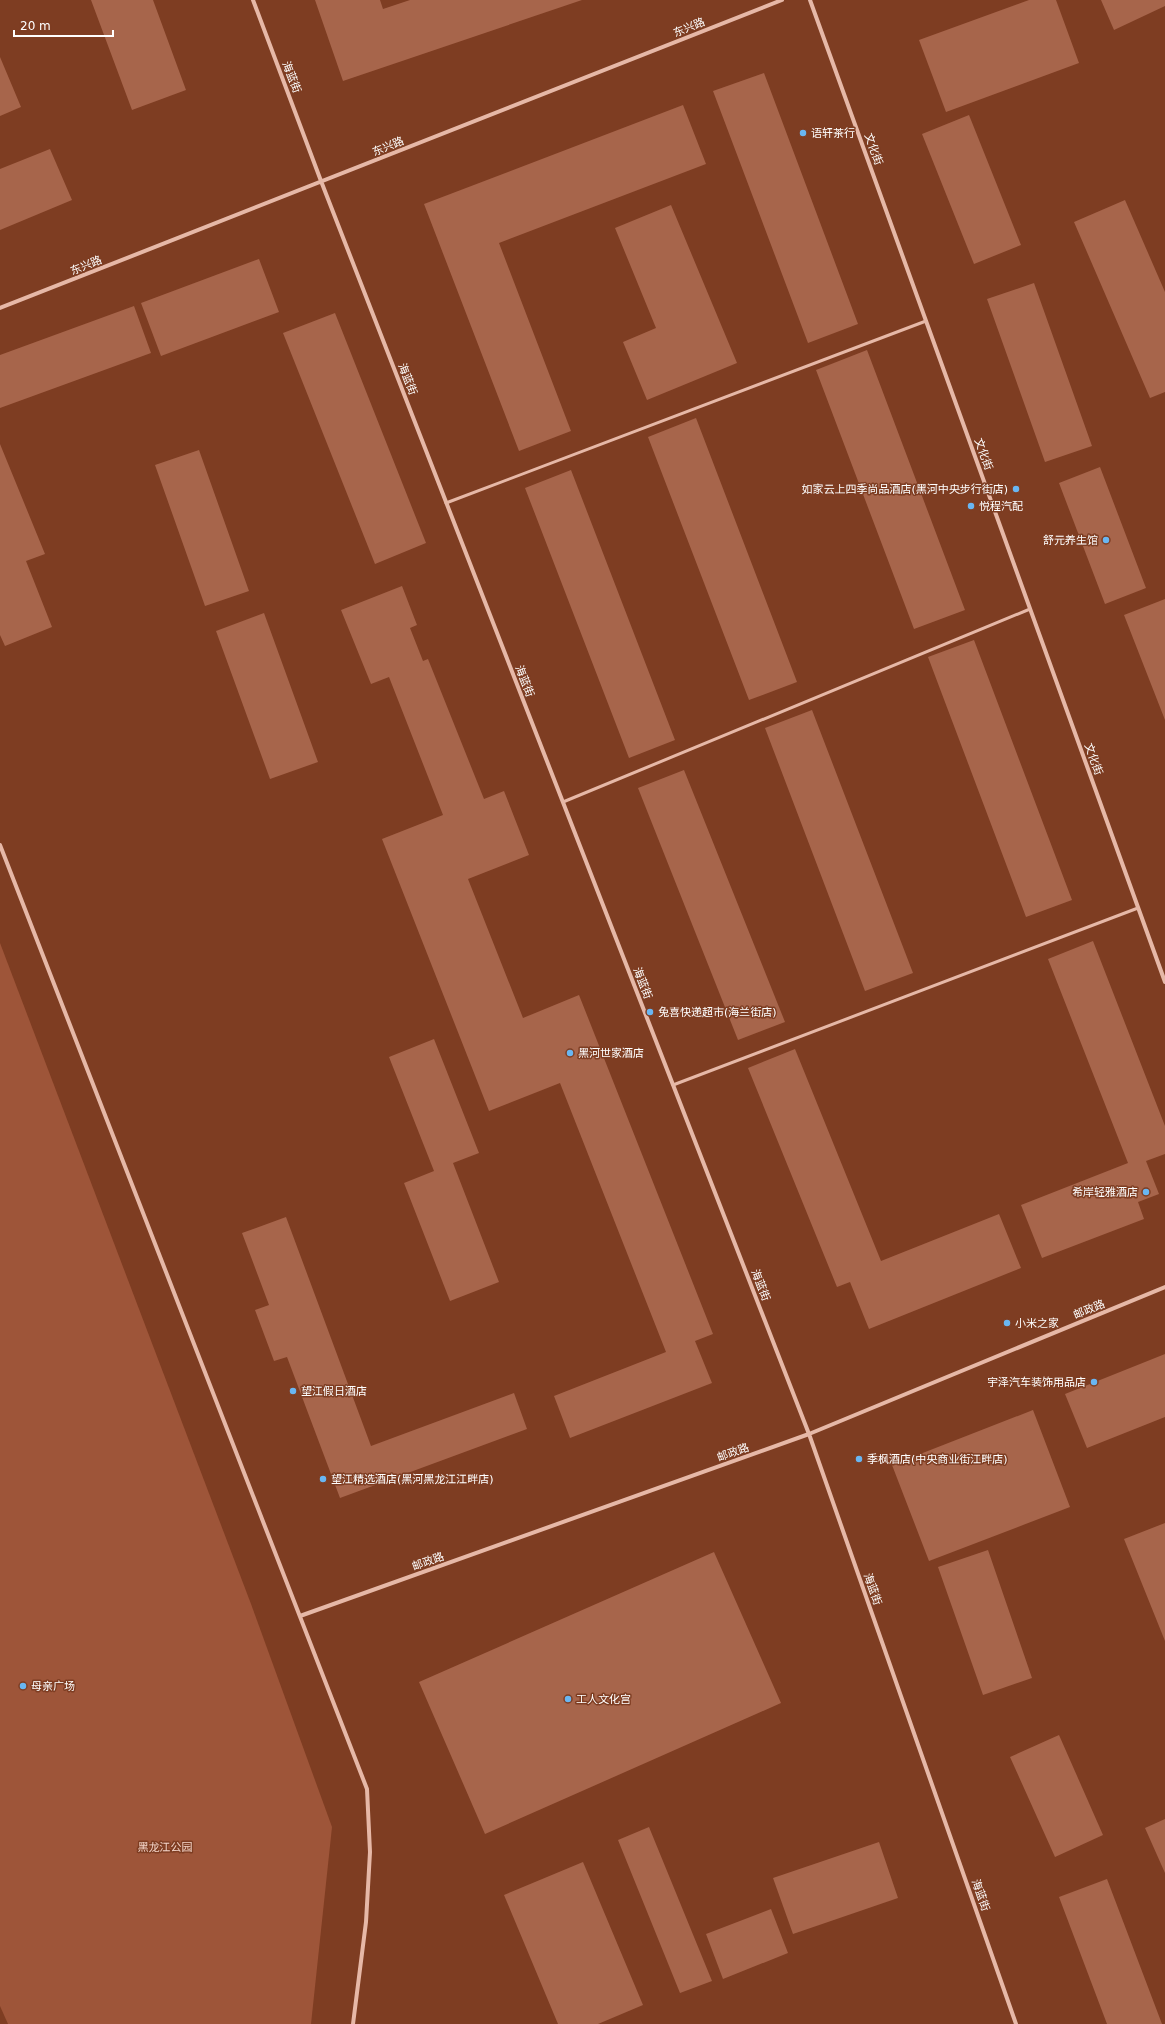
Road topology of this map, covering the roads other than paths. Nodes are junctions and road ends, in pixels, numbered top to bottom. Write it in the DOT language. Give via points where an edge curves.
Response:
graph roads {
  1 [pos="253,0"];
  2 [pos="782,0"];
  3 [pos="810,0"];
  4 [pos="321,181"];
  5 [pos="0,308"];
  6 [pos="926,321"];
  7 [pos="446,503"];
  8 [pos="1030,610"];
  9 [pos="563,802"];
  10 [pos="0,845"];
  11 [pos="1138,908"];
  12 [pos="1165,982"];
  13 [pos="673,1085"];
  14 [pos="1165,1287"];
  15 [pos="809,1434"];
  16 [pos="300,1616"];
  17 [pos="353,2024"];
  18 [pos="1016,2024"];
  1 -- 4 [label="street, 海蓝街"];
  2 -- 4 [label="street, 东兴路"];
  3 -- 6 [label="street, 文化街"];
  4 -- 5 [label="street, 东兴路"];
  4 -- 7 [label="street, 海蓝街"];
  6 -- 7 [label="lane"];
  6 -- 8 [label="street, 文化街"];
  7 -- 9 [label="street, 海蓝街"];
  8 -- 9 [label="lane"];
  8 -- 11 [label="street, 文化街"];
  9 -- 13 [label="street, 海蓝街"];
  10 -- 16 [label="street"];
  11 -- 12 [label="street, 文化街"];
  11 -- 13 [label="lane"];
  13 -- 15 [label="street, 海蓝街"];
  14 -- 15 [label="street, 邮政路"];
  15 -- 16 [label="street, 邮政路"];
  15 -- 18 [label="street, 海蓝街"];
  16 -- 17 [label="street" via="366,1789 370,1852 366,1922"];
}
